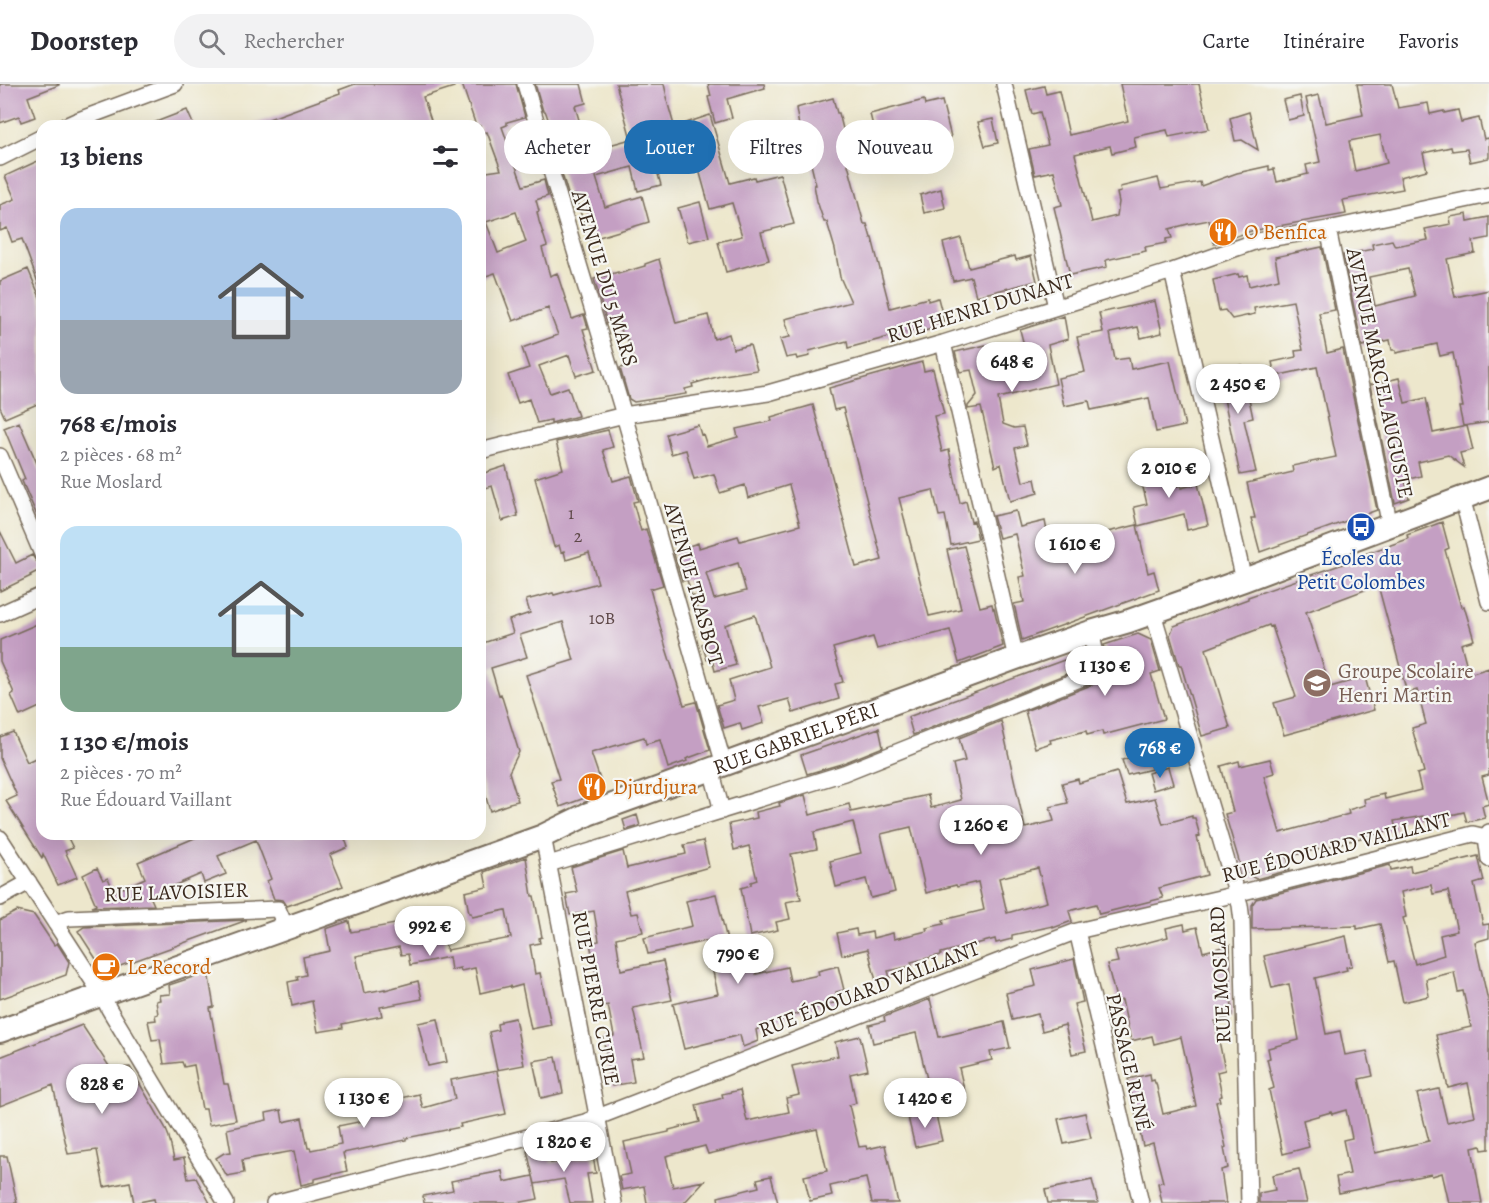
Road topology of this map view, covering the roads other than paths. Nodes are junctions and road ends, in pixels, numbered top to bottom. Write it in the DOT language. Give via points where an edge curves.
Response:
graph roads {
  1 [pos="175,84"];
  2 [pos="525,84"];
  3 [pos="1004,84"];
  4 [pos="94,120"];
  5 [pos="36,140"];
  6 [pos="0,158"];
  7 [pos="1489,195"];
  8 [pos="1328,229"];
  9 [pos="1172,271"];
  10 [pos="1056,307"];
  11 [pos="943,343"];
  12 [pos="624,415"];
  13 [pos="486,450"];
  14 [pos="0,456"];
  15 [pos="1489,488"];
  16 [pos="1462,497"];
  17 [pos="1390,526"];
  18 [pos="36,540"];
  19 [pos="1244,580"];
  20 [pos="36,598"];
  21 [pos="1489,602"];
  22 [pos="1153,613"];
  23 [pos="0,614"];
  24 [pos="1091,632"];
  25 [pos="1016,658"];
  26 [pos="718,767"];
  27 [pos="722,811"];
  28 [pos="1487,834"];
  29 [pos="543,836"];
  30 [pos="0,838"];
  31 [pos="1489,859"];
  32 [pos="549,864"];
  33 [pos="29,882"];
  34 [pos="1238,893"];
  35 [pos="0,898"];
  36 [pos="55,923"];
  37 [pos="286,928"];
  38 [pos="1077,931"];
  39 [pos="102,994"];
  40 [pos="0,1031"];
  41 [pos="598,1118"];
  42 [pos="226,1203"];
  43 [pos="274,1203"];
  44 [pos="614,1203"];
  45 [pos="1141,1203"];
  46 [pos="1249,1203"];
  1 -- 4 [label="street"];
  2 -- 12 [label="street, AVENUE DU 5 MARS"];
  3 -- 10 [label="street"];
  5 -- 6 [label="street"];
  7 -- 8 [label="street, RUE HENRI DUNANT"];
  8 -- 9 [label="street, RUE HENRI DUNANT" via="1257,241"];
  8 -- 17 [label="street, AVENUE MARCEL AUGUSTE"];
  9 -- 10 [label="street, RUE HENRI DUNANT"];
  9 -- 19 [label="street"];
  10 -- 11 [label="street, RUE HENRI DUNANT"];
  11 -- 12 [label="street, RUE HENRI DUNANT" via="768,393"];
  11 -- 25 [label="street"];
  12 -- 13 [label="street, RUE HENRI DUNANT"];
  12 -- 26 [label="street, AVENUE TRASBOT"];
  14 -- 18 [label="street"];
  15 -- 16 [label="main road, RUE GABRIEL PÉRI"];
  16 -- 17 [label="main road, RUE GABRIEL PÉRI"];
  16 -- 21 [label="street"];
  17 -- 19 [label="main road, RUE GABRIEL PÉRI"];
  19 -- 22 [label="main road, RUE GABRIEL PÉRI"];
  20 -- 23 [label="street"];
  22 -- 24 [label="main road, RUE GABRIEL PÉRI"];
  22 -- 34 [label="street, RUE MOSLARD"];
  24 -- 25 [label="main road, RUE GABRIEL PÉRI"];
  24 -- 27 [label="street" via="1100,671 844,773"];
  25 -- 26 [label="main road, RUE GABRIEL PÉRI"];
  26 -- 27 [label="street, AVENUE TRASBOT"];
  26 -- 29 [label="main road, RUE GABRIEL PÉRI" via="588,814"];
  27 -- 32 [label="street"];
  28 -- 31 [label="street"];
  28 -- 34 [label="street, RUE ÉDOUARD VAILLANT" via="1473,834"];
  29 -- 32 [label="street, RUE PIERRE CURIE"];
  29 -- 37 [label="main road, RUE GABRIEL PÉRI"];
  30 -- 33 [label="street"];
  32 -- 41 [label="street, RUE PIERRE CURIE"];
  33 -- 35 [label="street"];
  33 -- 36 [label="street"];
  34 -- 38 [label="street, RUE ÉDOUARD VAILLANT"];
  34 -- 46 [label="street, RUE MOSLARD" via="1242,921"];
  36 -- 37 [label="street, RUE LAVOISIER" via="69,918 278,909"];
  36 -- 39 [label="street"];
  37 -- 39 [label="main road, RUE GABRIEL PÉRI"];
  38 -- 41 [label="street, RUE ÉDOUARD VAILLANT"];
  38 -- 45 [label="street, PASSAGE RENÉ"];
  39 -- 40 [label="main road, RUE GABRIEL PÉRI"];
  39 -- 42 [label="street"];
  41 -- 43 [label="street, RUE ÉDOUARD VAILLANT"];
  41 -- 44 [label="street, RUE PIERRE CURIE"];
}
